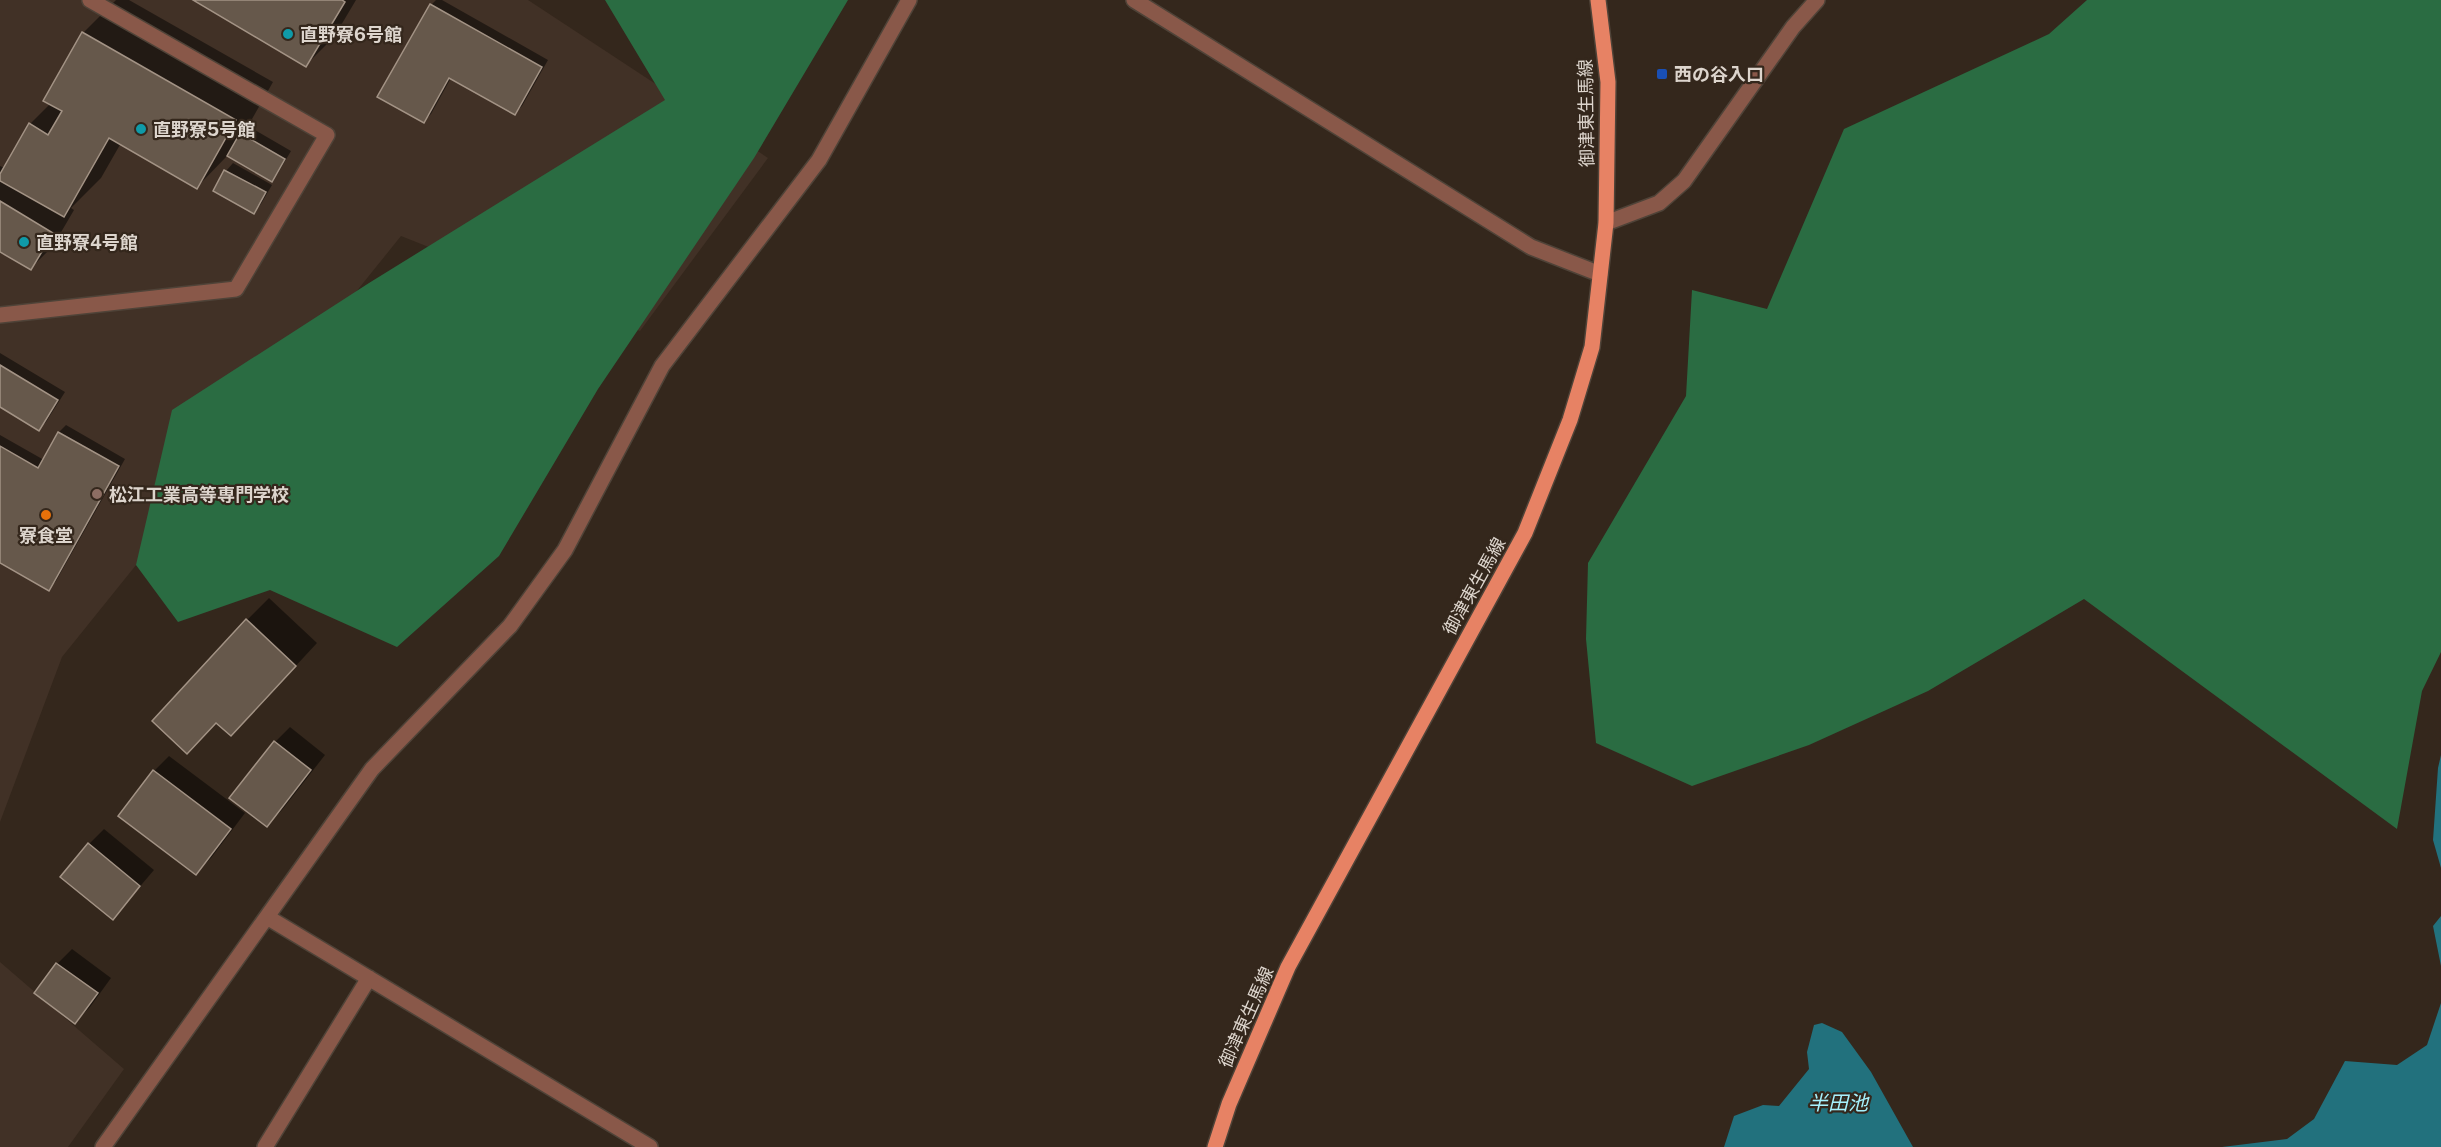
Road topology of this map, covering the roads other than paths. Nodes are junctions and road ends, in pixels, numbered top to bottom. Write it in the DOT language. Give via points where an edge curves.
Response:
graph roads {
  1 [pos="90,0"];
  2 [pos="909,0"];
  3 [pos="1134,0"];
  4 [pos="1598,0"];
  5 [pos="1817,0"];
  6 [pos="1606,222"];
  7 [pos="1600,274"];
  8 [pos="0,315"];
  9 [pos="267,917"];
  10 [pos="369,978"];
  11 [pos="103,1147"];
  12 [pos="265,1147"];
  13 [pos="650,1147"];
  14 [pos="1215,1147"];
  1 -- 8 [label="street" via="327,135 236,289"];
  2 -- 9 [label="street" via="819,160 662,366 565,550 510,626 372,769"];
  3 -- 7 [label="street" via="1531,247"];
  4 -- 6 [label="main road, 御津東生馬線" via="1608,82"];
  5 -- 6 [label="street" via="1793,27 1684,181 1659,203"];
  6 -- 7 [label="main road, 御津東生馬線"];
  7 -- 14 [label="main road, 御津東生馬線" via="1592,347 1570,420 1526,533 1288,967 1229,1104"];
  9 -- 10 [label="street"];
  9 -- 11 [label="street"];
  10 -- 12 [label="street"];
  10 -- 13 [label="street"];
}
